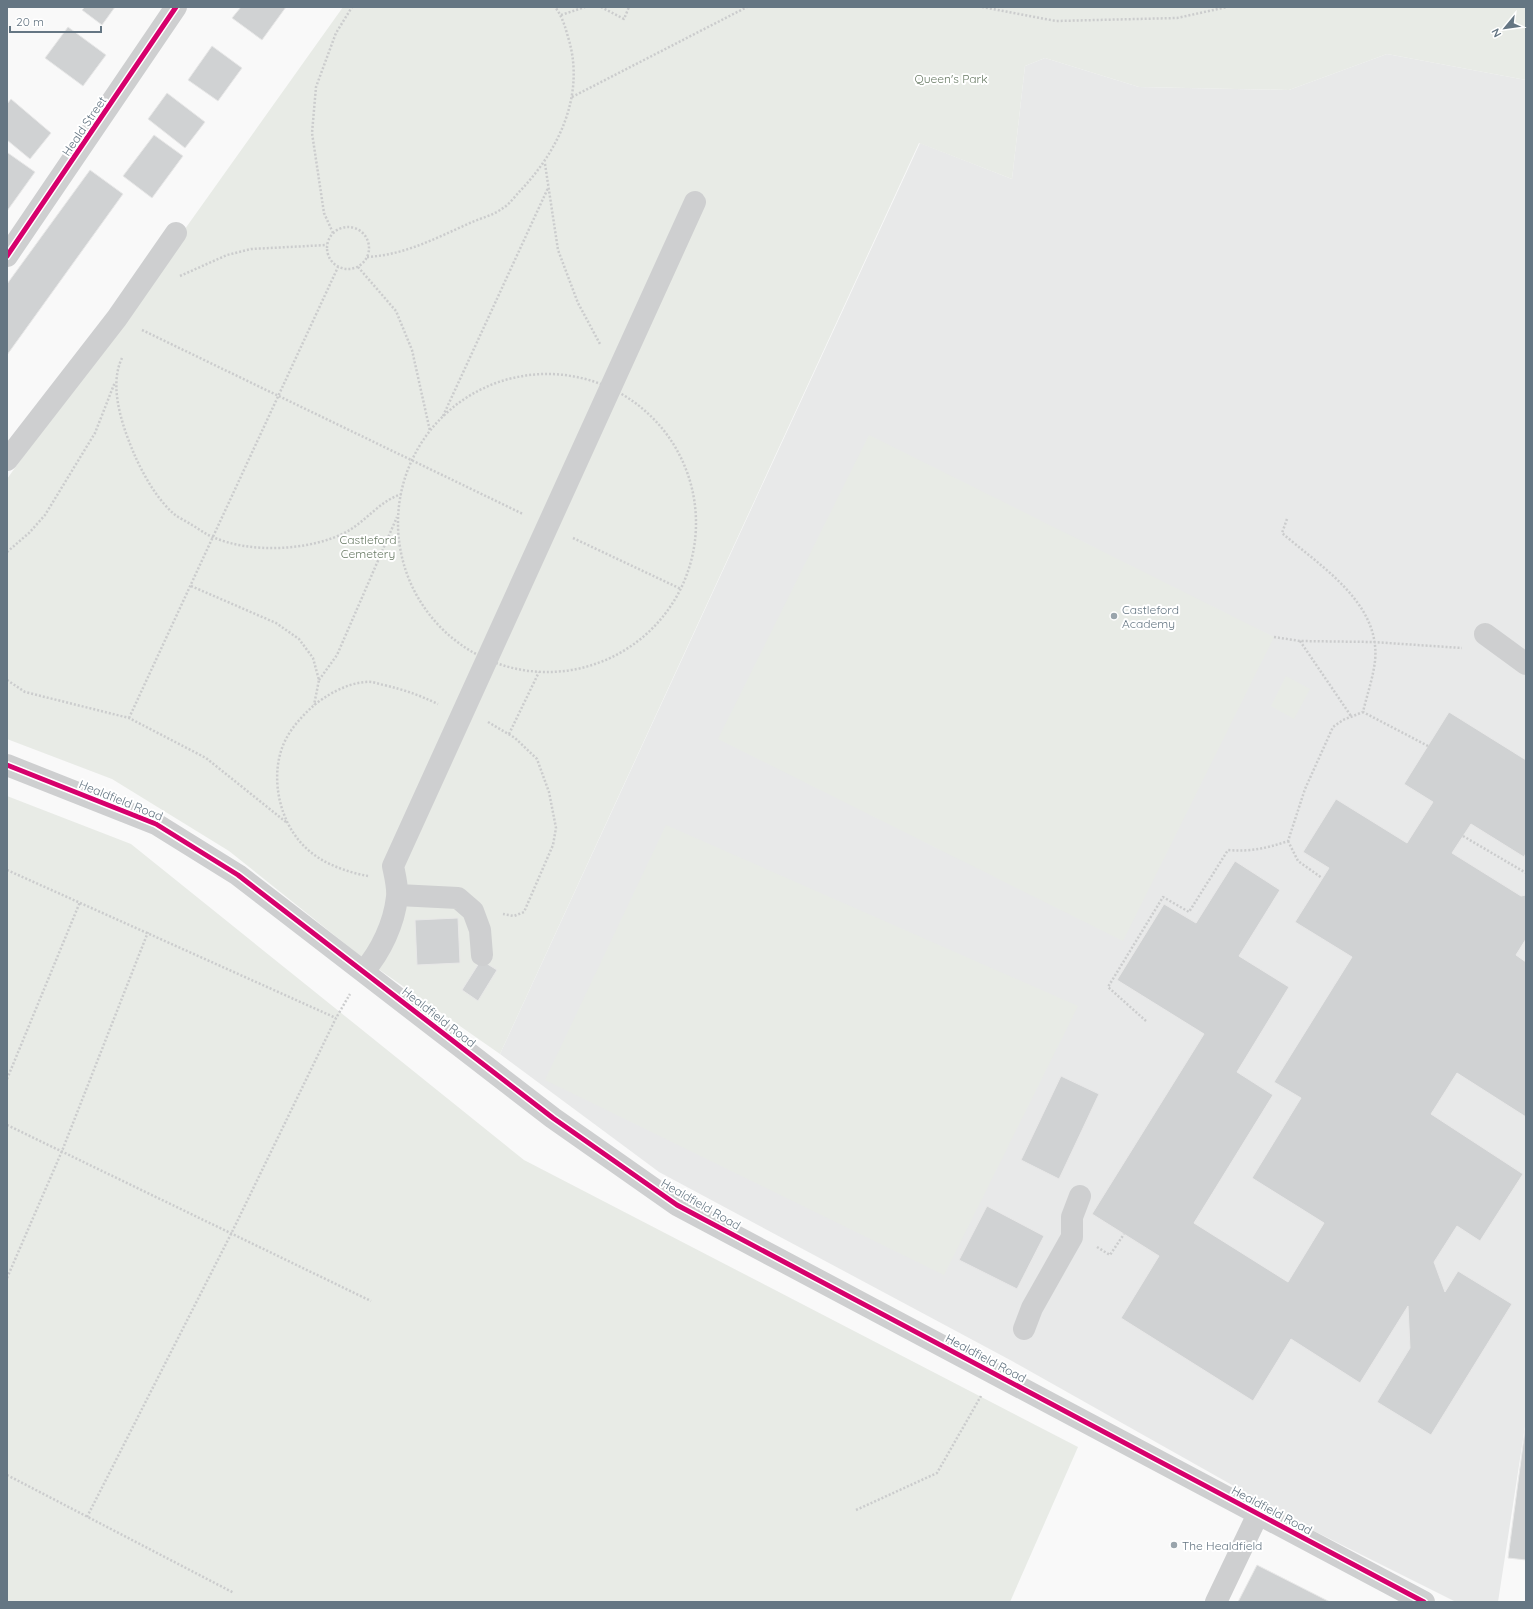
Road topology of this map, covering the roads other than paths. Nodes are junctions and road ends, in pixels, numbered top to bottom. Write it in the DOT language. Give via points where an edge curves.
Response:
graph roads {
  1 [pos="176,7"];
  2 [pos="695,202"];
  3 [pos="176,234"];
  4 [pos="7,256"];
  5 [pos="7,460"];
  6 [pos="1485,634"];
  7 [pos="1526,664"];
  8 [pos="7,765"];
  9 [pos="397,888"];
  10 [pos="482,955"];
  11 [pos="364,971"];
  12 [pos="1080,1196"];
  13 [pos="1024,1328"];
  14 [pos="1258,1514"];
  15 [pos="1216,1602"];
  16 [pos="1424,1602"];
  1 -- 4 [label="street, Heald Street"];
  2 -- 9 [label="street" via="394,866"];
  3 -- 5 [label="street" via="117,318"];
  6 -- 7 [label="street"];
  8 -- 11 [label="street, Healdfield Road" via="156,824 238,875"];
  9 -- 10 [label="street" via="458,898 473,911 480,930"];
  9 -- 11 [label="street" via="389,929"];
  11 -- 14 [label="street, Healdfield Road" via="553,1118 677,1205"];
  12 -- 13 [label="street" via="1072,1217 1072,1237 1032,1308"];
  14 -- 15 [label="street"];
  14 -- 16 [label="street, Healdfield Road"];
}
